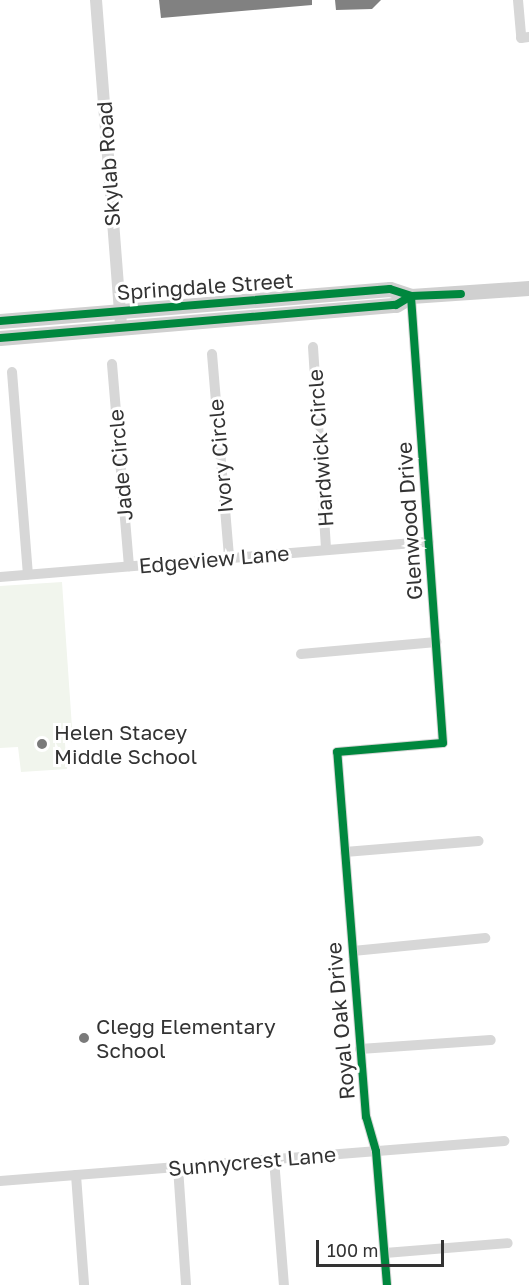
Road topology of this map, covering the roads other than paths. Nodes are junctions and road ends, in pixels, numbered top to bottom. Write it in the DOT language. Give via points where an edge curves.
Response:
graph roads {
  1 [pos="96,0"];
  2 [pos="518,0"];
  3 [pos="525,37"];
  4 [pos="529,288"];
  5 [pos="369,291"];
  6 [pos="411,296"];
  7 [pos="360,307"];
  8 [pos="119,309"];
  9 [pos="0,321"];
  10 [pos="121,328"];
  11 [pos="0,338"];
  12 [pos="313,346"];
  13 [pos="212,354"];
  14 [pos="112,364"];
  15 [pos="12,372"];
  16 [pos="429,542"];
  17 [pos="326,550"];
  18 [pos="229,558"];
  19 [pos="129,566"];
  20 [pos="28,574"];
  21 [pos="0,577"];
  22 [pos="436,642"];
  23 [pos="301,654"];
  24 [pos="338,752"];
  25 [pos="479,841"];
  26 [pos="345,852"];
  27 [pos="485,938"];
  28 [pos="353,951"];
  29 [pos="491,1040"];
  30 [pos="360,1049"];
  31 [pos="504,1141"];
  32 [pos="376,1151"];
  33 [pos="274,1159"];
  34 [pos="178,1167"];
  35 [pos="76,1175"];
  36 [pos="0,1181"];
  37 [pos="508,1243"];
  38 [pos="385,1253"];
  39 [pos="84,1285"];
  40 [pos="186,1285"];
  41 [pos="284,1285"];
  42 [pos="387,1285"];
  1 -- 8 [label="street, Skylab Road"];
  2 -- 3 [label="street"];
  4 -- 6 [label="main road, Springdale Street"];
  5 -- 6 [label="main road, Springdale Street" via="390,289"];
  5 -- 7 [label="main road"];
  5 -- 8 [label="main road, Springdale Street"];
  6 -- 7 [label="main road, Springdale Street" via="396,305"];
  6 -- 16 [label="street, Glenwood Drive"];
  7 -- 10 [label="main road, Springdale Street"];
  8 -- 9 [label="main road, Springdale Street"];
  8 -- 10 [label="street, Skylab Road"];
  10 -- 11 [label="main road, Springdale Street"];
  12 -- 17 [label="street, Hardwick Circle"];
  13 -- 18 [label="street, Ivory Circle"];
  14 -- 19 [label="street, Jade Circle"];
  15 -- 20 [label="street"];
  16 -- 17 [label="street, Edgeview Lane"];
  16 -- 22 [label="street, Glenwood Drive"];
  17 -- 18 [label="street, Edgeview Lane"];
  18 -- 19 [label="street, Edgeview Lane"];
  19 -- 20 [label="street, Edgeview Lane"];
  20 -- 21 [label="street, Edgeview Lane"];
  22 -- 23 [label="street"];
  22 -- 24 [label="street, Glenwood Drive" via="444,743"];
  24 -- 26 [label="street, Royal Oak Drive"];
  25 -- 26 [label="street"];
  26 -- 28 [label="street, Royal Oak Drive"];
  27 -- 28 [label="street"];
  28 -- 30 [label="street, Royal Oak Drive"];
  29 -- 30 [label="street"];
  30 -- 32 [label="street, Royal Oak Drive" via="366,1117"];
  31 -- 32 [label="street, Sunnycrest Lane"];
  32 -- 33 [label="street, Sunnycrest Lane"];
  32 -- 38 [label="street, Royal Oak Drive"];
  33 -- 34 [label="street, Sunnycrest Lane"];
  33 -- 41 [label="street"];
  34 -- 35 [label="street, Sunnycrest Lane"];
  34 -- 40 [label="street"];
  35 -- 36 [label="street, Sunnycrest Lane"];
  35 -- 39 [label="street"];
  37 -- 38 [label="street"];
  38 -- 42 [label="street, Royal Oak Drive"];
}
